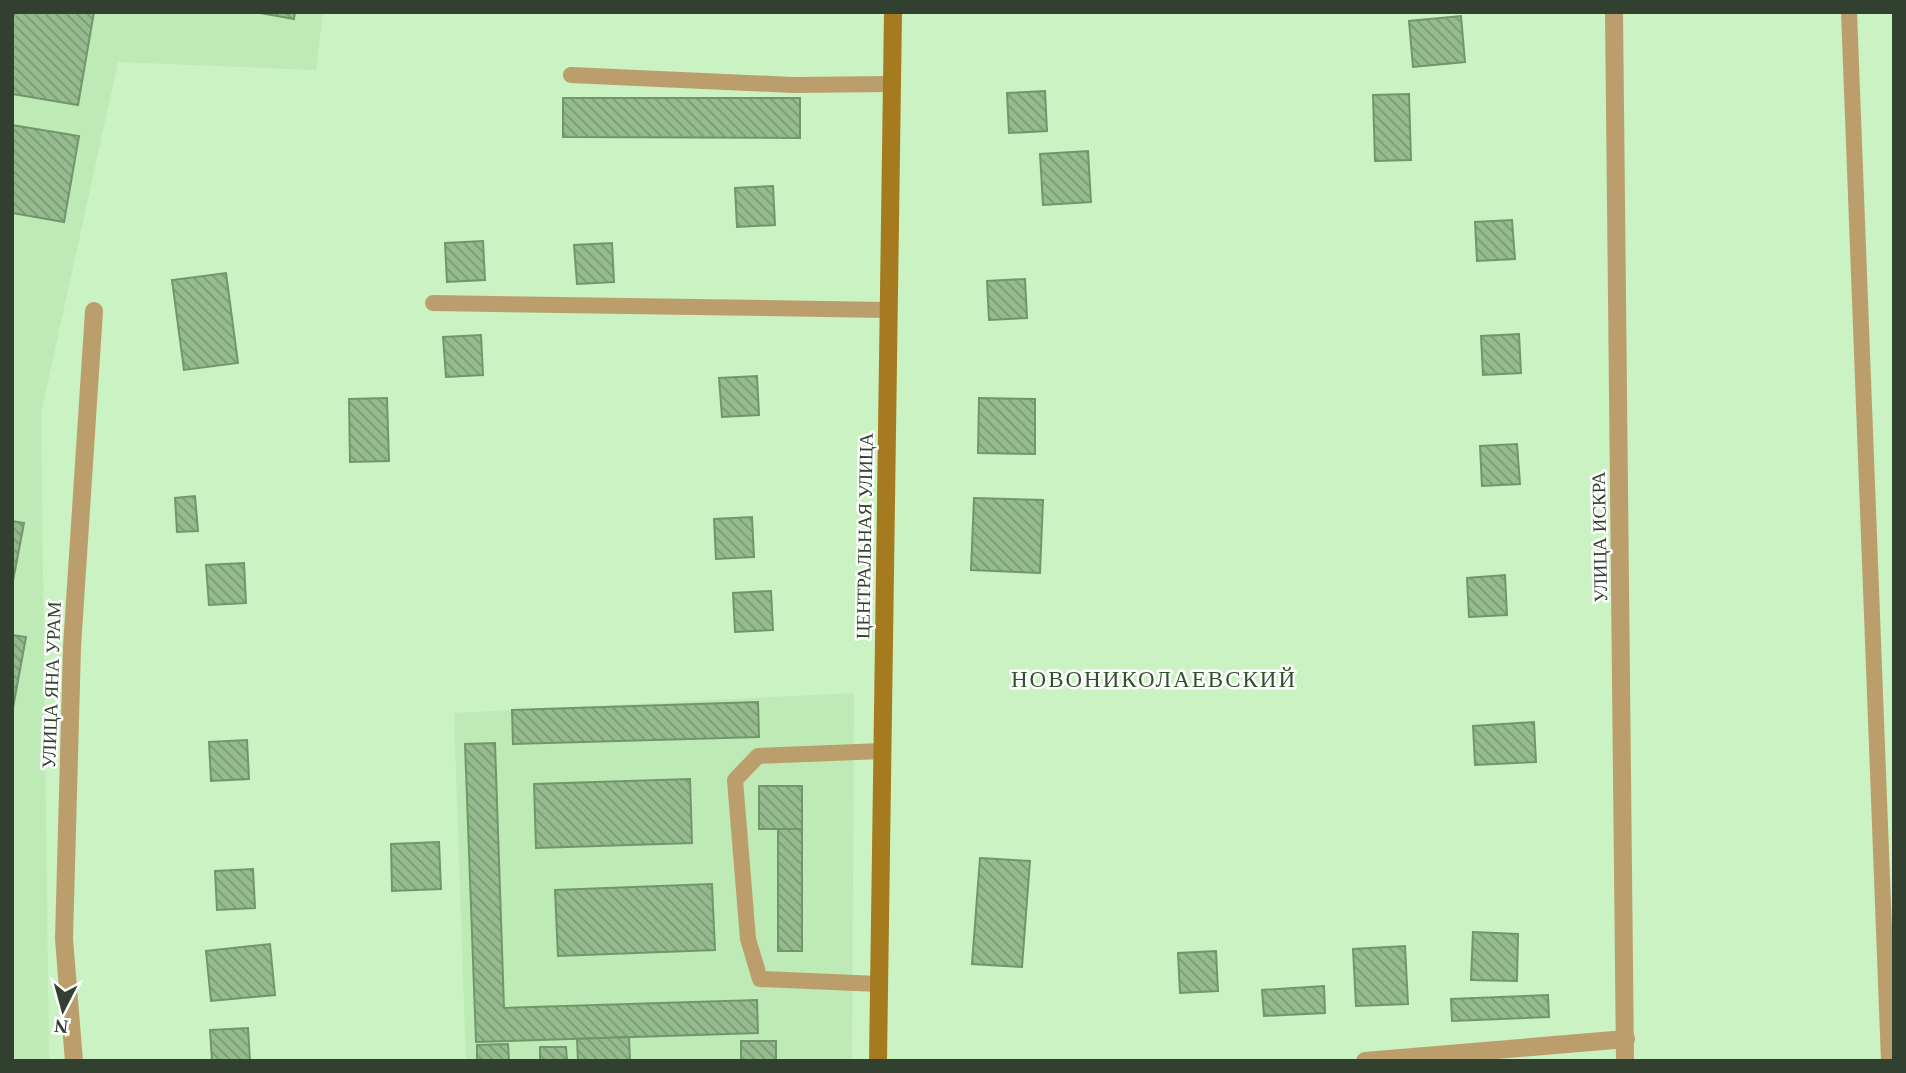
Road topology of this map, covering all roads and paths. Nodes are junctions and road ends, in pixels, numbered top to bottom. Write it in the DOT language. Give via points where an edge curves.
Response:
graph roads {
  1 [pos="893,12"];
  2 [pos="1614,12"];
  3 [pos="1849,12"];
  4 [pos="570,75"];
  5 [pos="892,84"];
  6 [pos="433,303"];
  7 [pos="888,310"];
  8 [pos="94,311"];
  9 [pos="882,751"];
  10 [pos="879,984"];
  11 [pos="1626,1040"];
  12 [pos="74,1061"];
  13 [pos="878,1061"];
  14 [pos="1366,1061"];
  15 [pos="1625,1061"];
  16 [pos="1889,1061"];
  1 -- 5 [label="main road, ЦЕНТРАЛЬНАЯ УЛИЦА"];
  2 -- 11 [label="street, УЛИЦА ИСКРА"];
  3 -- 16 [label="lane"];
  4 -- 5 [label="lane" via="793,85"];
  5 -- 7 [label="main road, ЦЕНТРАЛЬНАЯ УЛИЦА"];
  6 -- 7 [label="lane"];
  7 -- 9 [label="main road, ЦЕНТРАЛЬНАЯ УЛИЦА"];
  8 -- 12 [label="street, УЛИЦА ЯНА УРАМ" via="72,647 64,939"];
  9 -- 10 [label="main road, ЦЕНТРАЛЬНАЯ УЛИЦА"];
  9 -- 10 [label="lane" via="758,756 735,780 748,939 760,979"];
  10 -- 13 [label="main road, ЦЕНТРАЛЬНАЯ УЛИЦА"];
  11 -- 14 [label="street"];
  11 -- 15 [label="street, УЛИЦА ИСКРА"];
}
